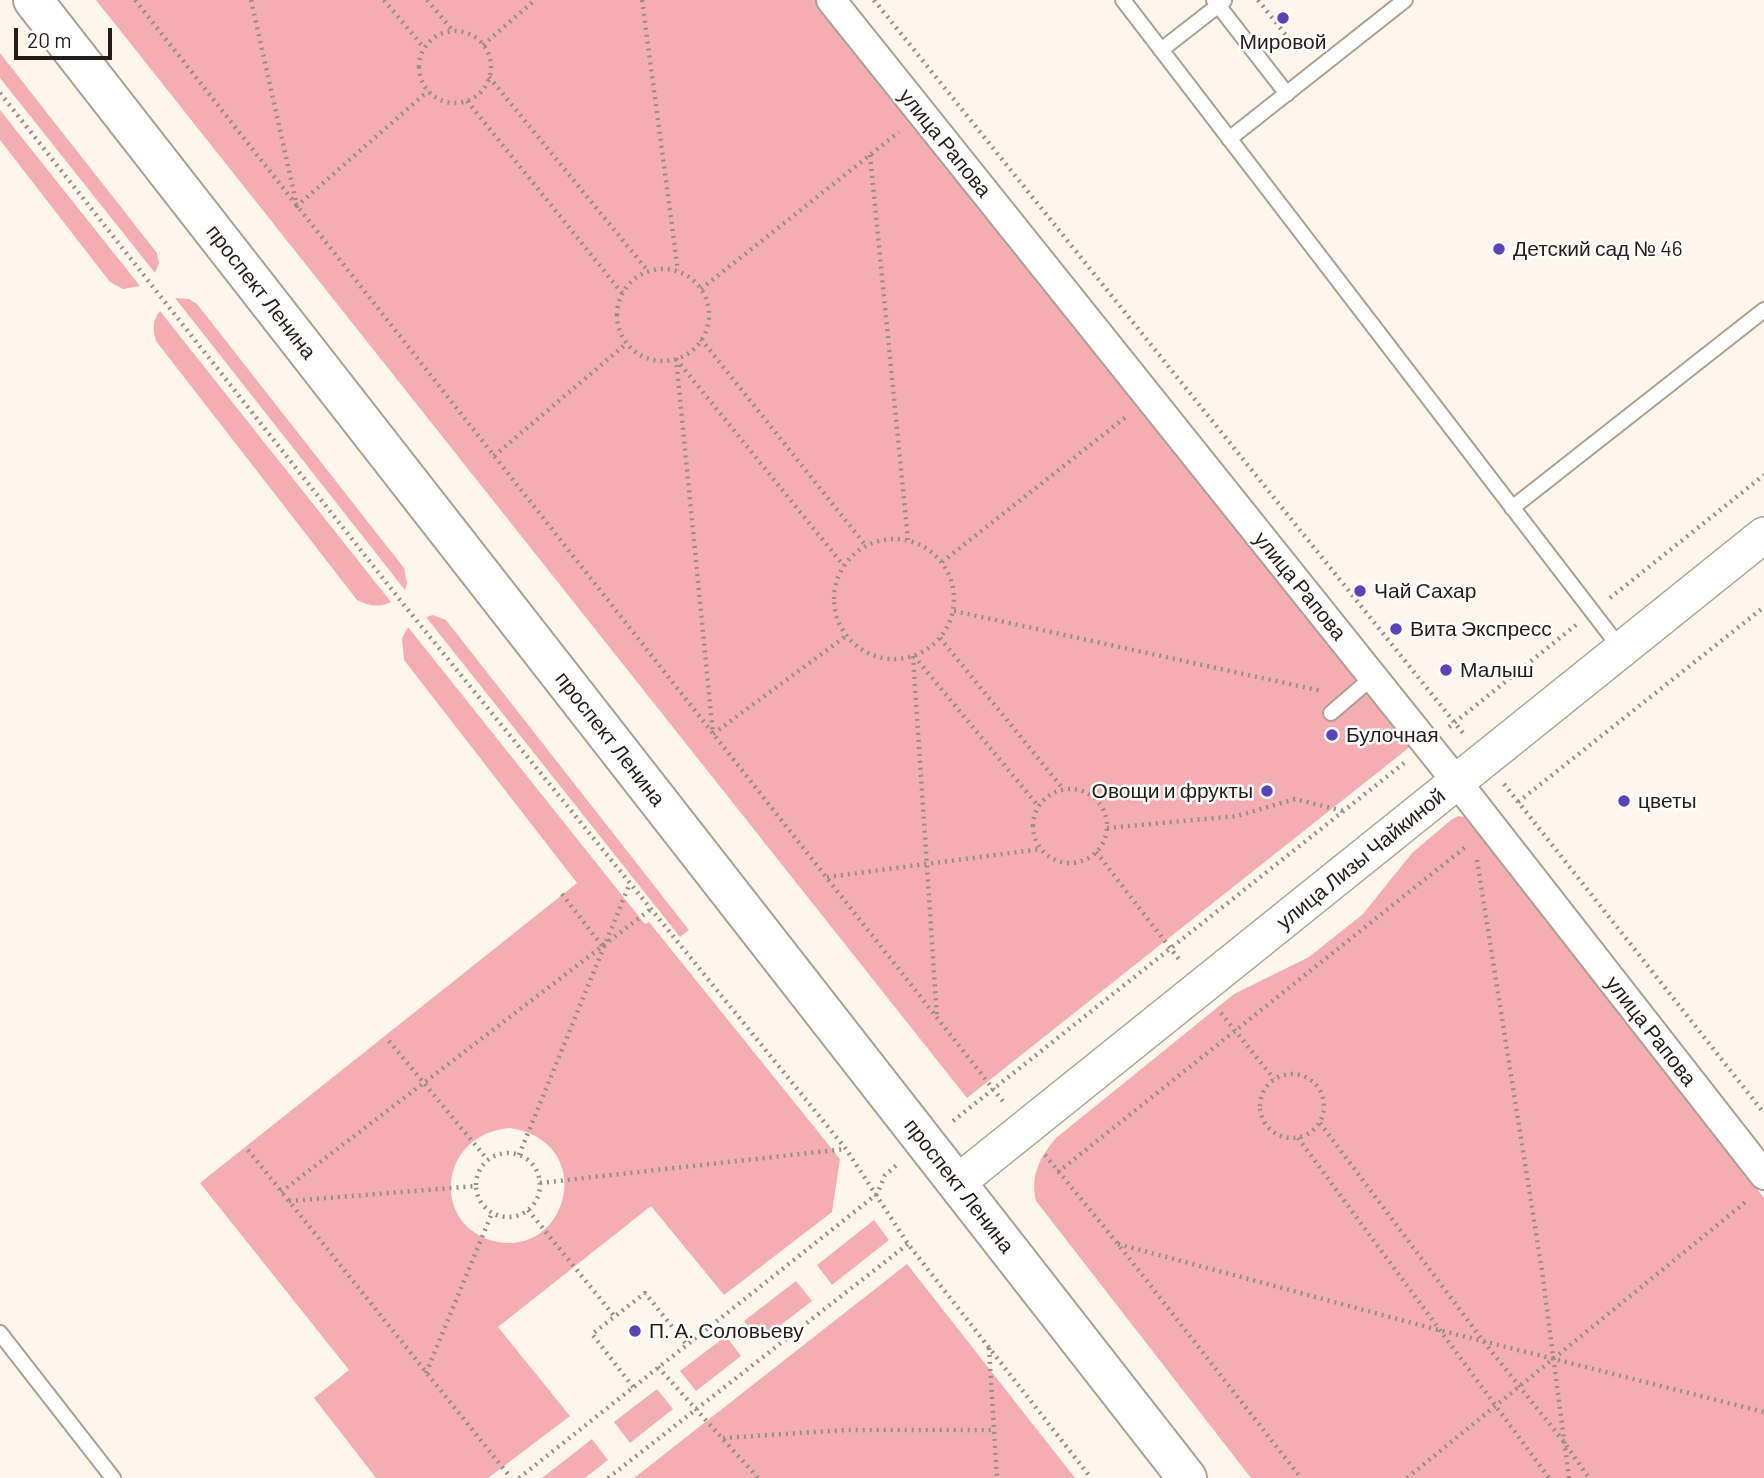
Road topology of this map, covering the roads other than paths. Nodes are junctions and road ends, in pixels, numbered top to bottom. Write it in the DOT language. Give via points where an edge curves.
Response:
graph roads {
  1 [pos="33,0"];
  2 [pos="831,0"];
  3 [pos="1123,0"];
  4 [pos="1405,0"];
  5 [pos="1219,2"];
  6 [pos="1161,50"];
  7 [pos="1287,93"];
  8 [pos="1229,139"];
  9 [pos="1764,310"];
  10 [pos="1512,508"];
  11 [pos="1764,535"];
  12 [pos="1622,649"];
  13 [pos="1373,677"];
  14 [pos="1331,713"];
  15 [pos="1457,782"];
  16 [pos="957,1183"];
  17 [pos="1759,1185"];
  18 [pos="0,1333"];
  19 [pos="113,1478"];
  20 [pos="1187,1478"];
  1 -- 16 [label="main road, проспект Ленина"];
  2 -- 13 [label="street, улица Рапова"];
  3 -- 6 [label="lane"];
  4 -- 7 [label="lane"];
  5 -- 6 [label="lane"];
  5 -- 7 [label="lane"];
  6 -- 8 [label="lane"];
  7 -- 8 [label="lane"];
  8 -- 10 [label="lane"];
  9 -- 10 [label="lane"];
  10 -- 12 [label="lane"];
  11 -- 12 [label="street, улица Лизы Чайкиной"];
  12 -- 15 [label="street, улица Лизы Чайкиной"];
  13 -- 14 [label="lane"];
  13 -- 15 [label="street, улица Рапова"];
  15 -- 16 [label="street, улица Лизы Чайкиной"];
  15 -- 17 [label="street, улица Рапова"];
  16 -- 20 [label="main road, проспект Ленина"];
  18 -- 19 [label="lane"];
}
